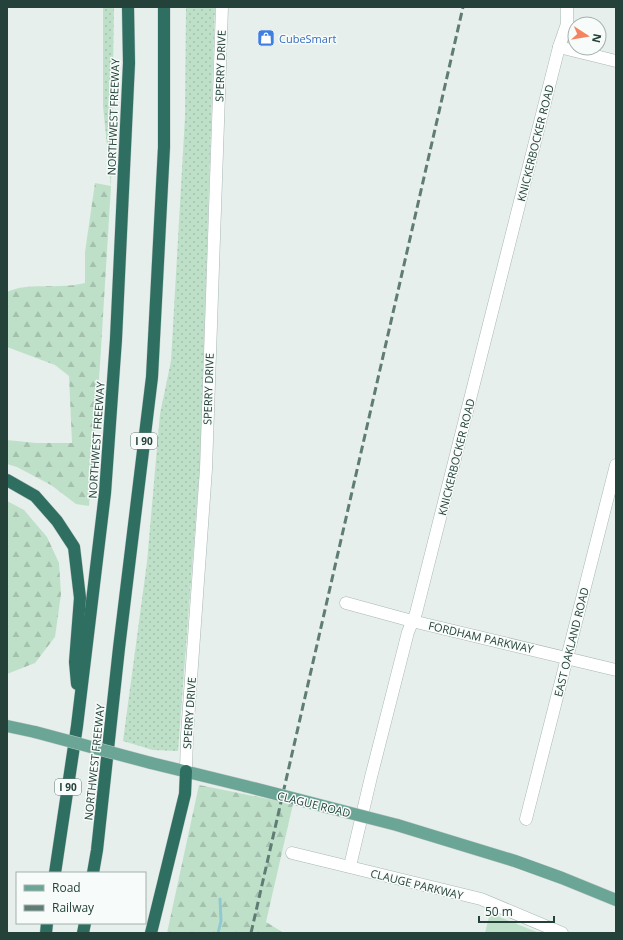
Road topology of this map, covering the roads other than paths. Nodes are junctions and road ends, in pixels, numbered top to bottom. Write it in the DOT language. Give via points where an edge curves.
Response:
graph roads {
  1 [pos="128,7"];
  2 [pos="164,7"];
  3 [pos="222,7"];
  4 [pos="567,7"];
  5 [pos="560,47"];
  6 [pos="616,61"];
  7 [pos="616,465"];
  8 [pos="7,480"];
  9 [pos="346,603"];
  10 [pos="412,621"];
  11 [pos="566,658"];
  12 [pos="616,670"];
  13 [pos="79,714"];
  14 [pos="7,726"];
  15 [pos="186,771"];
  16 [pos="526,819"];
  17 [pos="292,853"];
  18 [pos="350,866"];
  19 [pos="55,872"];
  20 [pos="93,872"];
  21 [pos="616,900"];
  22 [pos="151,933"];
  23 [pos="562,933"];
  1 -- 13 [label="highway, NORTHWEST FREEWAY / I 90" via="129,63 116,339 105,493"];
  2 -- 20 [label="highway, NORTHWEST FREEWAY / I 90" via="164,147 152,377"];
  3 -- 15 [label="street, SPERRY DRIVE" via="206,469"];
  4 -- 5 [label="street, KNICKERBOCKER ROAD" via="567,24"];
  5 -- 6 [label="street"];
  5 -- 10 [label="street, KNICKERBOCKER ROAD" via="420,598"];
  7 -- 11 [label="street, EAST OAKLAND ROAD"];
  8 -- 13 [label="highway" via="35,496 57,521 74,547 80,598 75,662"];
  9 -- 10 [label="street, FORDHAM PARKWAY"];
  10 -- 11 [label="street, FORDHAM PARKWAY"];
  10 -- 18 [label="street, KNICKERBOCKER ROAD"];
  11 -- 12 [label="street, FORDHAM PARKWAY"];
  11 -- 16 [label="street, EAST OAKLAND ROAD"];
  13 -- 19 [label="highway, NORTHWEST FREEWAY / I 90"];
  14 -- 15 [label="main road, CLAGUE ROAD, bridge"];
  15 -- 21 [label="main road, CLAGUE ROAD, bridge" via="398,825 516,861"];
  15 -- 22 [label="highway" via="185,794"];
  17 -- 18 [label="street, CLAUGE PARKWAY"];
  18 -- 23 [label="street, CLAUGE PARKWAY" via="481,899"];
}
